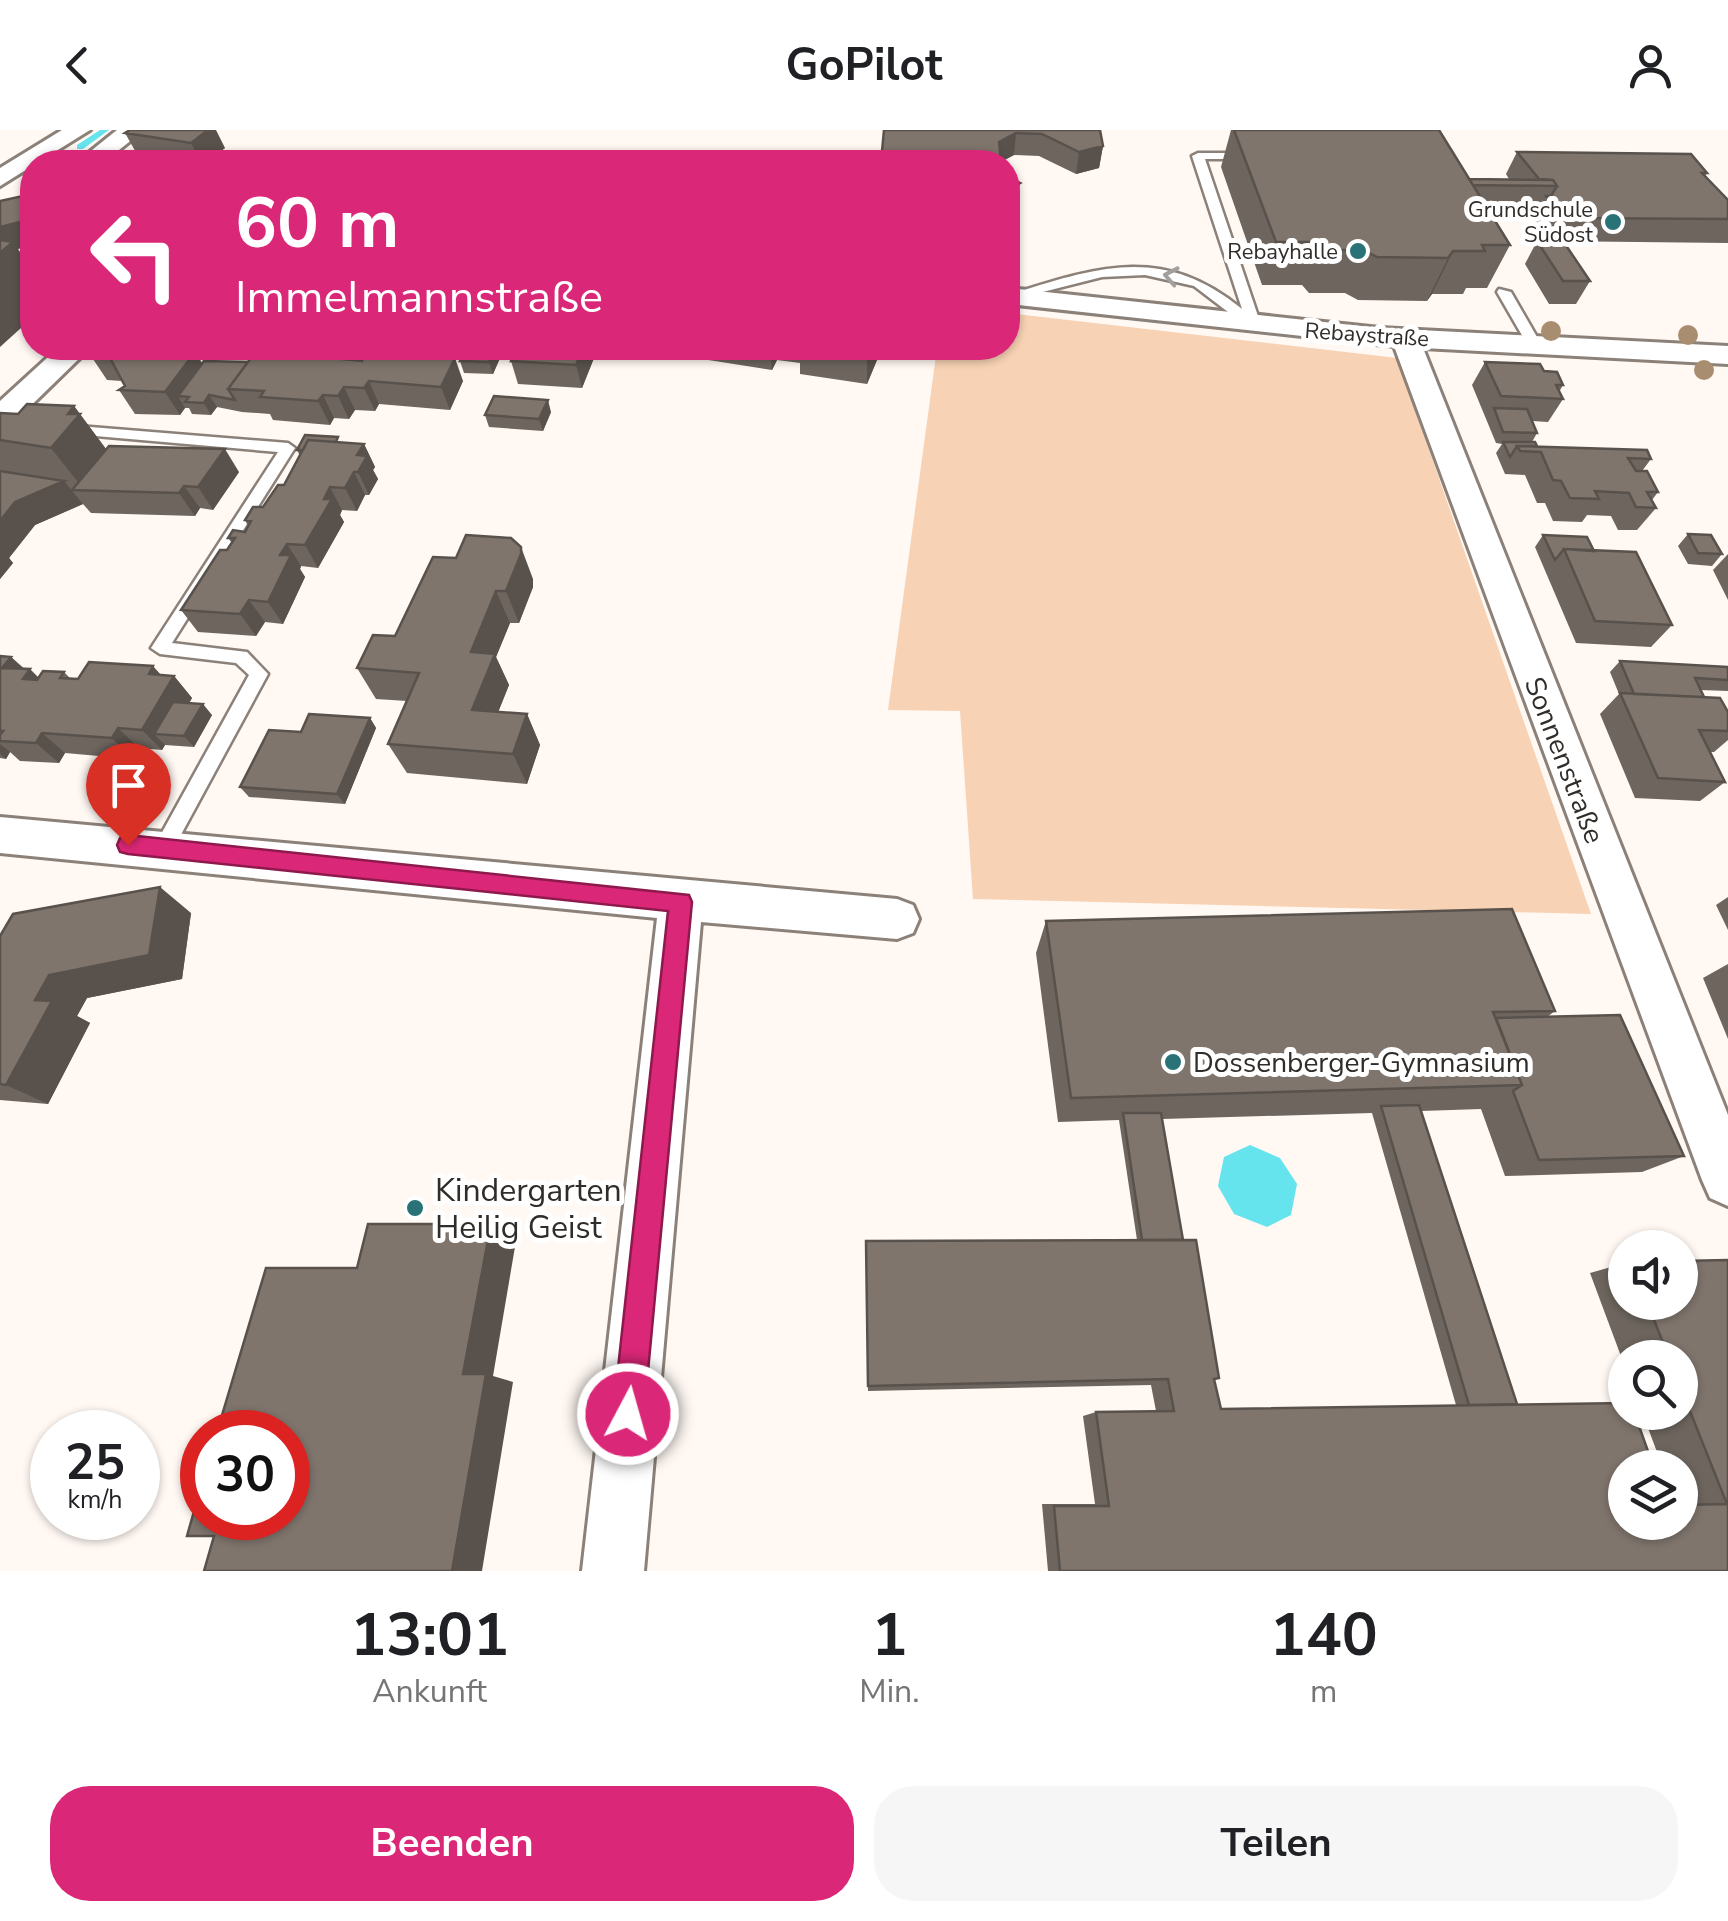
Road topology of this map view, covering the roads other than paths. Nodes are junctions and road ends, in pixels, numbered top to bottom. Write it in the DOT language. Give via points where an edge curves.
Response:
graph roads {
  1 [pos="78,130"];
  2 [pos="132,130"];
  3 [pos="54,150"];
  4 [pos="105,150"];
  5 [pos="1263,156"];
  6 [pos="1504,292"];
  7 [pos="1020,294"];
  8 [pos="1020,297"];
  9 [pos="1254,324"];
  10 [pos="1405,338"];
  11 [pos="1534,344"];
  12 [pos="1728,355"];
  13 [pos="64,360"];
  14 [pos="350,360"];
  15 [pos="345,367"];
  16 [pos="6,422"];
  17 [pos="38,427"];
  18 [pos="0,835"];
  19 [pos="164,847"];
  20 [pos="681,902"];
  21 [pos="897,919"];
  22 [pos="1728,1180"];
  23 [pos="612,1571"];
  1 -- 3 [label="street"];
  2 -- 4 [label="street"];
  5 -- 9 [label="lane" via="1198,156"];
  6 -- 11 [label="lane"];
  9 -- 7 [label="lane, one-way" via="1193,280 1145,271 1099,270"];
  8 -- 9 [label="street, Rebaystraße"];
  9 -- 10 [label="street, Rebaystraße"];
  10 -- 11 [label="street, Rebaystraße"];
  10 -- 22 [label="street, Sonnenstraße"];
  11 -- 12 [label="street, Rebaystraße"];
  13 -- 16 [label="street"];
  14 -- 15 [label="lane"];
  17 -- 19 [label="lane" via="288,448 160,648 241,658 259,674"];
  18 -- 19 [label="street"];
  19 -- 20 [label="street"];
  20 -- 21 [label="street"];
  20 -- 23 [label="street"];
}
